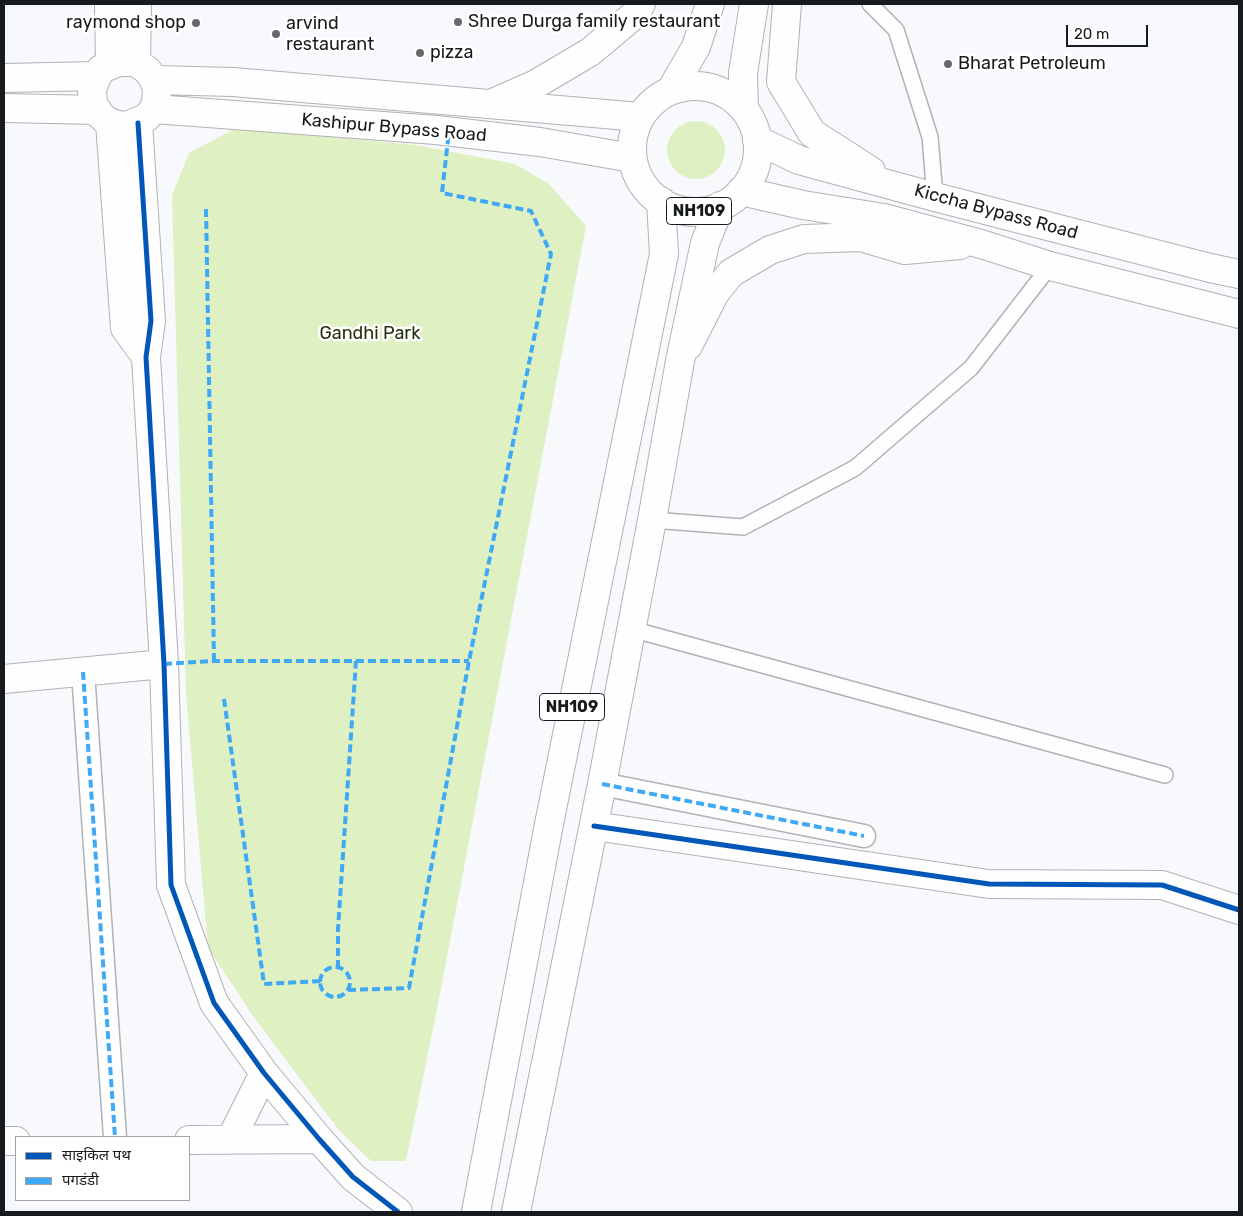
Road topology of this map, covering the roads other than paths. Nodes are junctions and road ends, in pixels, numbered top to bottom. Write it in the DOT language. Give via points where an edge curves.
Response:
graph roads {
  1 [pos="109,4"];
  2 [pos="137,4"];
  3 [pos="641,4"];
  4 [pos="710,4"];
  5 [pos="754,4"];
  6 [pos="787,4"];
  7 [pos="870,4"];
  8 [pos="104,70"];
  9 [pos="145,71"];
  10 [pos="4,78"];
  11 [pos="671,90"];
  12 [pos="451,100"];
  13 [pos="492,104"];
  14 [pos="4,108"];
  15 [pos="744,108"];
  16 [pos="104,116"];
  17 [pos="146,116"];
  18 [pos="640,117"];
  19 [pos="449,131"];
  20 [pos="757,140"];
  21 [pos="632,158"];
  22 [pos="894,185"];
  23 [pos="935,197"];
  24 [pos="731,198"];
  25 [pos="662,201"];
  26 [pos="1060,229"];
  27 [pos="928,230"];
  28 [pos="981,244"];
  29 [pos="1050,266"];
  30 [pos="1239,274"];
  31 [pos="1239,314"];
  32 [pos="146,357"];
  33 [pos="680,361"];
  34 [pos="652,520"];
  35 [pos="631,629"];
  36 [pos="164,664"];
  37 [pos="83,672"];
  38 [pos="4,679"];
  39 [pos="1165,775"];
  40 [pos="602,784"];
  41 [pos="594,826"];
  42 [pos="864,836"];
  43 [pos="1239,910"];
  44 [pos="264,1073"];
  45 [pos="115,1136"];
  46 [pos="231,1139"];
  47 [pos="319,1139"];
  48 [pos="190,1140"];
  49 [pos="398,1212"];
  50 [pos="476,1212"];
  51 [pos="516,1212"];
  1 -- 8 [label="main road"];
  2 -- 9 [label="main road"];
  3 -- 13 [label="main road" via="633,16 590,52 536,84"];
  4 -- 11 [label="main road, NH109" via="696,47"];
  5 -- 15 [label="main road, NH109" via="743,73"];
  6 -- 22 [label="main road" via="781,82 812,133"];
  7 -- 23 [label="lane" via="896,30 930,137"];
  8 -- 9 [label="main road" via="120,62"];
  8 -- 10 [label="main road"];
  8 -- 16 [label="main road" via="92,90 93,103"];
  9 -- 12 [label="main road" via="233,82"];
  9 -- 17 [label="main road" via="157,90 156,100"];
  11 -- 15 [label="main road, NH109" via="690,86 711,88 729,95"];
  11 -- 18 [label="main road, NH109" via="654,101"];
  12 -- 13 [label="main road"];
  12 -- 19 [label="main road"];
  13 -- 18 [label="main road"];
  14 -- 16 [label="main road"];
  15 -- 20 [label="main road, NH109" via="755,127"];
  16 -- 17 [label="main road" via="117,125 127,126"];
  16 -- 32 [label="main road" via="125,328"];
  17 -- 19 [label="main road, Kashipur Bypass Road"];
  17 -- 32 [label="main road" via="151,320"];
  18 -- 21 [label="main road, NH109" via="632,137"];
  19 -- 21 [label="main road, Kashipur Bypass Road"];
  20 -- 22 [label="main road, Kiccha Bypass Road" via="799,160"];
  20 -- 24 [label="main road, NH109" via="755,169"];
  21 -- 25 [label="main road, NH109" via="642,183"];
  22 -- 23 [label="main road, Kiccha Bypass Road"];
  23 -- 26 [label="main road, Kiccha Bypass Road"];
  23 -- 27 [label="main road"];
  24 -- 25 [label="main road, NH109" via="713,209 693,212 673,208"];
  24 -- 27 [label="main road" via="884,218"];
  24 -- 33 [label="main road, NH109" via="705,243"];
  25 -- 50 [label="main road, NH109" via="664,254 548,824"];
  26 -- 29 [label="main road"];
  26 -- 30 [label="main road, Kiccha Bypass Road"];
  27 -- 28 [label="main road"];
  28 -- 29 [label="main road"];
  28 -- 33 [label="main road" via="905,250 861,237 804,239 770,250 731,273 715,293"];
  29 -- 31 [label="main road"];
  29 -- 34 [label="lane" via="971,368 855,468 743,527"];
  32 -- 36 [label="main road"];
  33 -- 34 [label="main road, NH109"];
  34 -- 35 [label="main road, NH109"];
  35 -- 39 [label="lane"];
  35 -- 40 [label="main road, NH109"];
  36 -- 37 [label="main road"];
  36 -- 44 [label="main road" via="171,886 214,1003"];
  37 -- 38 [label="main road"];
  37 -- 45 [label="street"];
  40 -- 41 [label="main road, NH109"];
  40 -- 42 [label="street"];
  41 -- 43 [label="main road" via="989,884 1162,885"];
  41 -- 51 [label="main road, NH109"];
  44 -- 46 [label="main road"];
  44 -- 47 [label="main road"];
  46 -- 47 [label="main road"];
  46 -- 48 [label="main road"];
  47 -- 49 [label="main road" via="353,1177"];
}
